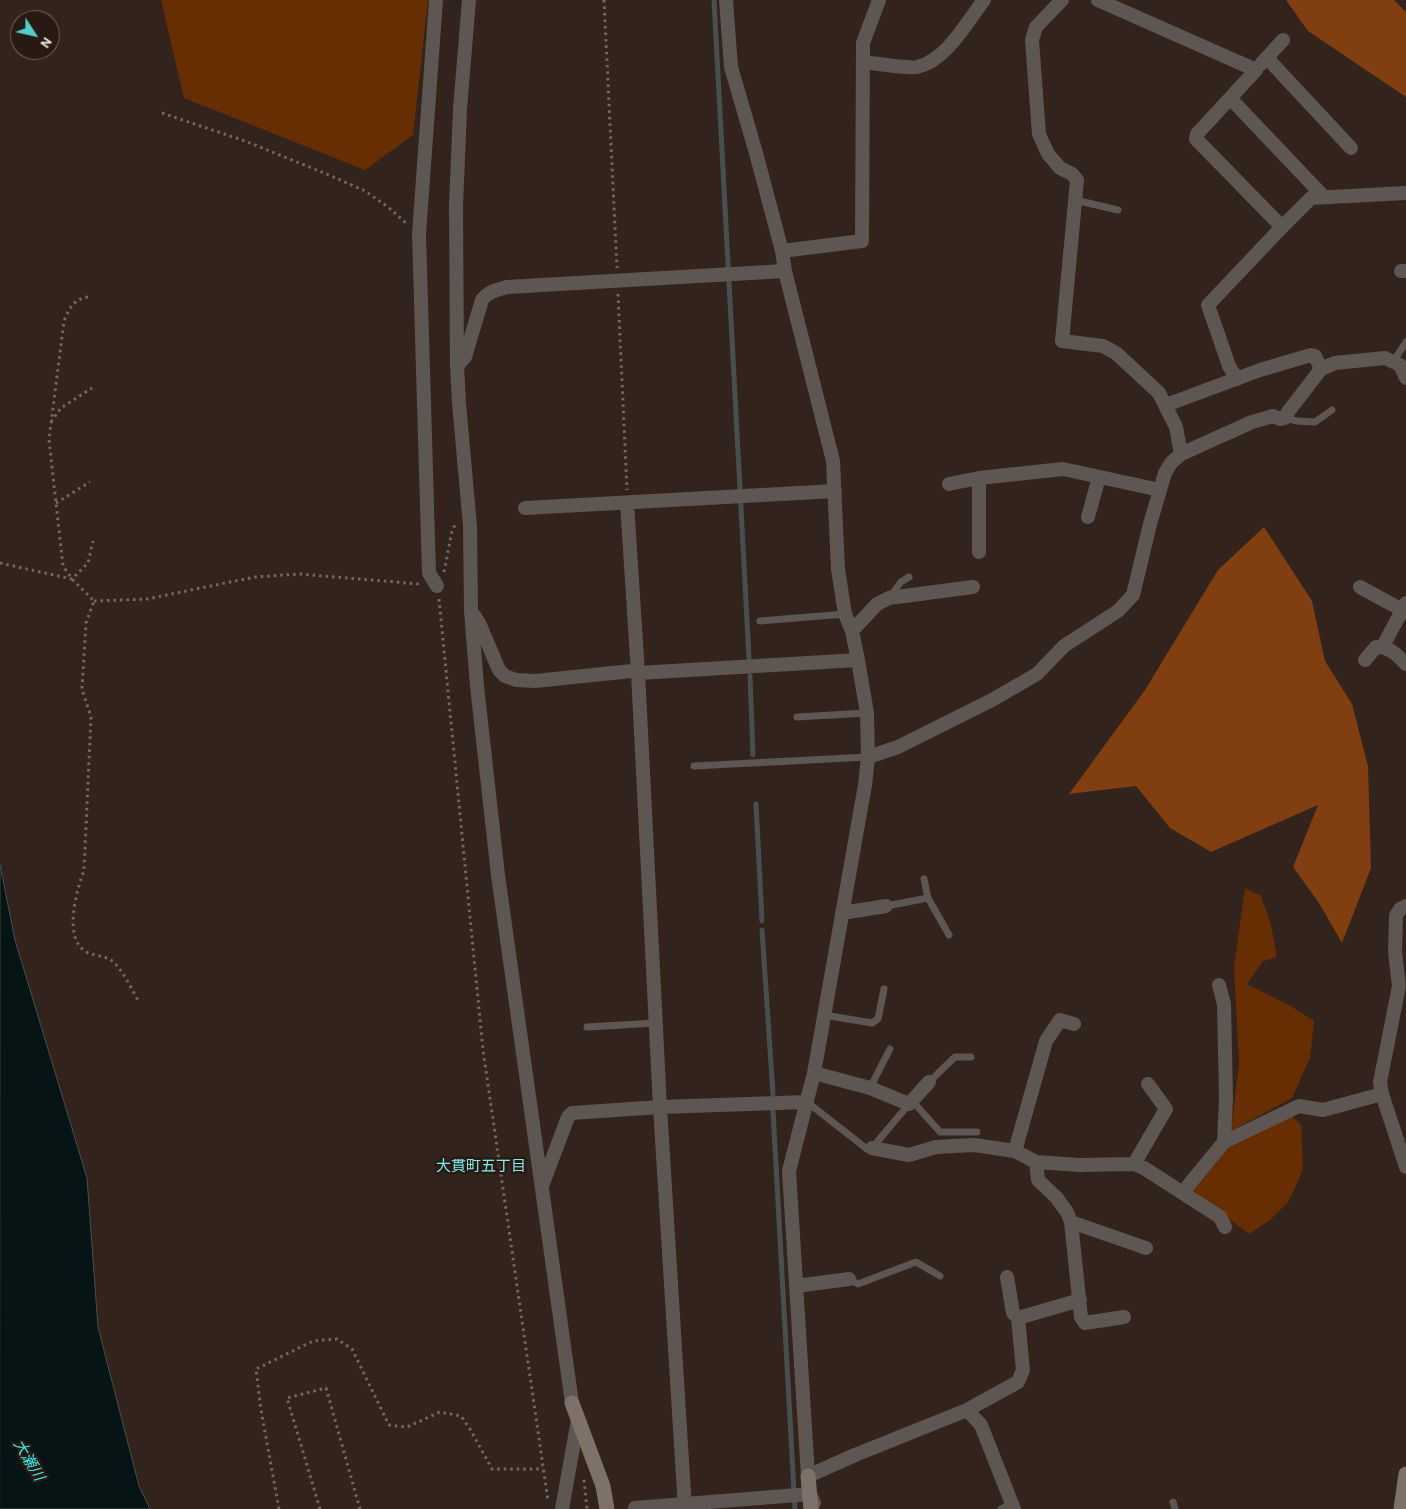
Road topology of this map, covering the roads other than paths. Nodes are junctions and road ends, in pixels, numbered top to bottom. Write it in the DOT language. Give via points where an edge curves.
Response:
graph roads {
  1 [pos="436,0"];
  2 [pos="469,0"];
  3 [pos="726,0"];
  4 [pos="879,0"];
  5 [pos="984,0"];
  6 [pos="1062,0"];
  7 [pos="1103,1"];
  8 [pos="1283,40"];
  9 [pos="1266,58"];
  10 [pos="863,62"];
  11 [pos="1256,70"];
  12 [pos="1230,98"];
  13 [pos="1351,148"];
  14 [pos="1406,193"];
  15 [pos="1324,197"];
  16 [pos="1075,200"];
  17 [pos="1118,210"];
  18 [pos="1282,227"];
  19 [pos="782,252"];
  20 [pos="785,271"];
  21 [pos="1406,342"];
  22 [pos="457,366"];
  23 [pos="1401,366"];
  24 [pos="1321,369"];
  25 [pos="1237,379"];
  26 [pos="1166,406"];
  27 [pos="1332,410"];
  28 [pos="1285,418"];
  29 [pos="1181,454"];
  30 [pos="1099,477"];
  31 [pos="979,478"];
  32 [pos="948,484"];
  33 [pos="1160,490"];
  34 [pos="835,491"];
  35 [pos="627,503"];
  36 [pos="525,508"];
  37 [pos="1088,517"];
  38 [pos="979,552"];
  39 [pos="909,577"];
  40 [pos="437,586"];
  41 [pos="973,587"];
  42 [pos="1360,588"];
  43 [pos="889,598"];
  44 [pos="1405,608"];
  45 [pos="471,611"];
  46 [pos="846,614"];
  47 [pos="760,621"];
  48 [pos="852,631"];
  49 [pos="1383,646"];
  50 [pos="858,660"];
  51 [pos="1365,660"];
  52 [pos="1406,664"];
  53 [pos="638,672"];
  54 [pos="867,713"];
  55 [pos="797,717"];
  56 [pos="868,756"];
  57 [pos="694,766"];
  58 [pos="924,879"];
  59 [pos="928,898"];
  60 [pos="886,906"];
  61 [pos="1406,906"];
  62 [pos="842,913"];
  63 [pos="949,935"];
  64 [pos="1219,985"];
  65 [pos="884,988"];
  66 [pos="824,1015"];
  67 [pos="656,1024"];
  68 [pos="1074,1024"];
  69 [pos="587,1027"];
  70 [pos="890,1049"];
  71 [pos="971,1057"];
  72 [pos="814,1073"];
  73 [pos="929,1082"];
  74 [pos="1148,1084"];
  75 [pos="870,1088"];
  76 [pos="1382,1094"];
  77 [pos="807,1102"];
  78 [pos="909,1104"];
  79 [pos="660,1107"];
  80 [pos="977,1132"];
  81 [pos="1224,1142"];
  82 [pos="872,1148"];
  83 [pos="1015,1151"];
  84 [pos="1036,1162"];
  85 [pos="1134,1164"];
  86 [pos="1406,1167"];
  87 [pos="541,1189"];
  88 [pos="1184,1192"];
  89 [pos="1071,1222"];
  90 [pos="1225,1227"];
  91 [pos="1146,1248"];
  92 [pos="940,1276"];
  93 [pos="1007,1277"];
  94 [pos="849,1279"];
  95 [pos="796,1286"];
  96 [pos="1080,1300"];
  97 [pos="1124,1316"];
  98 [pos="1018,1318"];
  99 [pos="572,1403"];
  100 [pos="967,1410"];
  101 [pos="578,1420"];
  102 [pos="1406,1474"];
  103 [pos="808,1476"];
  104 [pos="810,1502"];
  105 [pos="685,1507"];
  106 [pos="1009,1507"];
  107 [pos="636,1508"];
  108 [pos="562,1509"];
  109 [pos="607,1509"];
  110 [pos="818,1509"];
  111 [pos="1401,1509"];
  1 -- 40 [label="street" via="419,234 429,573"];
  2 -- 22 [label="street" via="456,206"];
  3 -- 19 [label="street" via="730,67"];
  4 -- 10 [label="street" via="863,43"];
  5 -- 10 [label="street" via="945,51 930,62 916,68"];
  6 -- 16 [label="street" via="1036,27 1032,40 1039,134 1048,154 1060,168 1078,180"];
  7 -- 11 [label="street"];
  8 -- 9 [label="street"];
  9 -- 11 [label="street"];
  9 -- 13 [label="street"];
  10 -- 19 [label="street" via="862,241"];
  11 -- 12 [label="street"];
  12 -- 15 [label="street"];
  12 -- 18 [label="street" via="1196,134 1196,139"];
  14 -- 15 [label="street"];
  15 -- 18 [label="street" via="1311,198"];
  16 -- 17 [label="lane"];
  16 -- 26 [label="street" via="1062,341 1103,346 1116,354 1159,393"];
  18 -- 25 [label="street" via="1208,305 1229,366"];
  19 -- 20 [label="street"];
  20 -- 22 [label="street" via="494,290 482,300 465,357"];
  20 -- 34 [label="street" via="833,461"];
  21 -- 23 [label="lane"];
  22 -- 45 [label="street" via="470,526"];
  23 -- 24 [label="street" via="1385,358 1335,363"];
  24 -- 25 [label="street" via="1315,356 1310,355"];
  24 -- 28 [label="street"];
  25 -- 26 [label="street"];
  26 -- 29 [label="street" via="1176,427"];
  27 -- 28 [label="lane" via="1315,422"];
  28 -- 29 [label="street" via="1273,416 1252,422"];
  29 -- 33 [label="street" via="1171,462"];
  30 -- 31 [label="street" via="1063,469"];
  30 -- 33 [label="street"];
  30 -- 37 [label="street"];
  31 -- 32 [label="street"];
  31 -- 38 [label="street"];
  33 -- 56 [label="street" via="1133,595 1118,611 1064,646 1037,674 898,747"];
  34 -- 35 [label="street"];
  34 -- 46 [label="street" via="838,569"];
  35 -- 36 [label="street"];
  35 -- 53 [label="street"];
  39 -- 43 [label="lane"];
  41 -- 43 [label="street"];
  42 -- 44 [label="street"];
  43 -- 48 [label="street" via="877,604"];
  44 -- 49 [label="street"];
  45 -- 53 [label="street" via="499,670 505,676 535,681"];
  45 -- 87 [label="street" via="498,875"];
  46 -- 47 [label="lane"];
  46 -- 48 [label="street"];
  48 -- 50 [label="street"];
  49 -- 51 [label="street" via="1376,648"];
  49 -- 52 [label="street"];
  50 -- 53 [label="street"];
  50 -- 54 [label="street"];
  53 -- 67 [label="street"];
  54 -- 55 [label="lane"];
  54 -- 56 [label="street"];
  56 -- 57 [label="lane"];
  56 -- 62 [label="street"];
  58 -- 59 [label="lane"];
  59 -- 60 [label="lane"];
  59 -- 63 [label="lane"];
  60 -- 62 [label="street"];
  61 -- 76 [label="street" via="1396,916 1395,952 1399,986 1380,1082"];
  62 -- 66 [label="street"];
  64 -- 81 [label="street" via="1224,1004"];
  65 -- 66 [label="lane" via="878,1019 872,1023"];
  66 -- 72 [label="street"];
  67 -- 69 [label="lane"];
  67 -- 79 [label="street"];
  68 -- 83 [label="street" via="1060,1020 1046,1041"];
  70 -- 75 [label="lane"];
  71 -- 73 [label="lane" via="955,1057"];
  72 -- 75 [label="street"];
  72 -- 77 [label="street"];
  73 -- 78 [label="street"];
  74 -- 85 [label="street" via="1166,1109"];
  75 -- 78 [label="street"];
  76 -- 81 [label="street" via="1323,1110 1299,1106"];
  76 -- 86 [label="street"];
  77 -- 79 [label="street"];
  77 -- 82 [label="lane" via="867,1149"];
  77 -- 95 [label="street" via="789,1171"];
  78 -- 80 [label="lane" via="916,1105 940,1132"];
  78 -- 82 [label="lane"];
  79 -- 87 [label="street" via="572,1113"];
  79 -- 105 [label="street"];
  81 -- 88 [label="street"];
  82 -- 83 [label="street" via="909,1155 936,1147 974,1145"];
  83 -- 84 [label="street"];
  84 -- 85 [label="street"];
  84 -- 89 [label="street" via="1038,1180 1056,1197"];
  85 -- 88 [label="street"];
  87 -- 99 [label="street"];
  88 -- 90 [label="street" via="1220,1216"];
  89 -- 91 [label="street"];
  89 -- 96 [label="street"];
  92 -- 94 [label="lane" via="916,1262 858,1284"];
  93 -- 98 [label="street" via="1013,1313"];
  94 -- 95 [label="street"];
  95 -- 103 [label="street"];
  96 -- 97 [label="street" via="1081,1317 1086,1323"];
  96 -- 98 [label="street"];
  98 -- 100 [label="street" via="1023,1370 1018,1382"];
  99 -- 101 [label="street"];
  100 -- 103 [label="street"];
  100 -- 106 [label="street" via="981,1425"];
  101 -- 108 [label="street"];
  101 -- 109 [label="street" via="603,1486"];
  102 -- 111 [label="street"];
  103 -- 104 [label="street"];
  104 -- 105 [label="street"];
  104 -- 110 [label="street"];
  105 -- 107 [label="street"];
}
